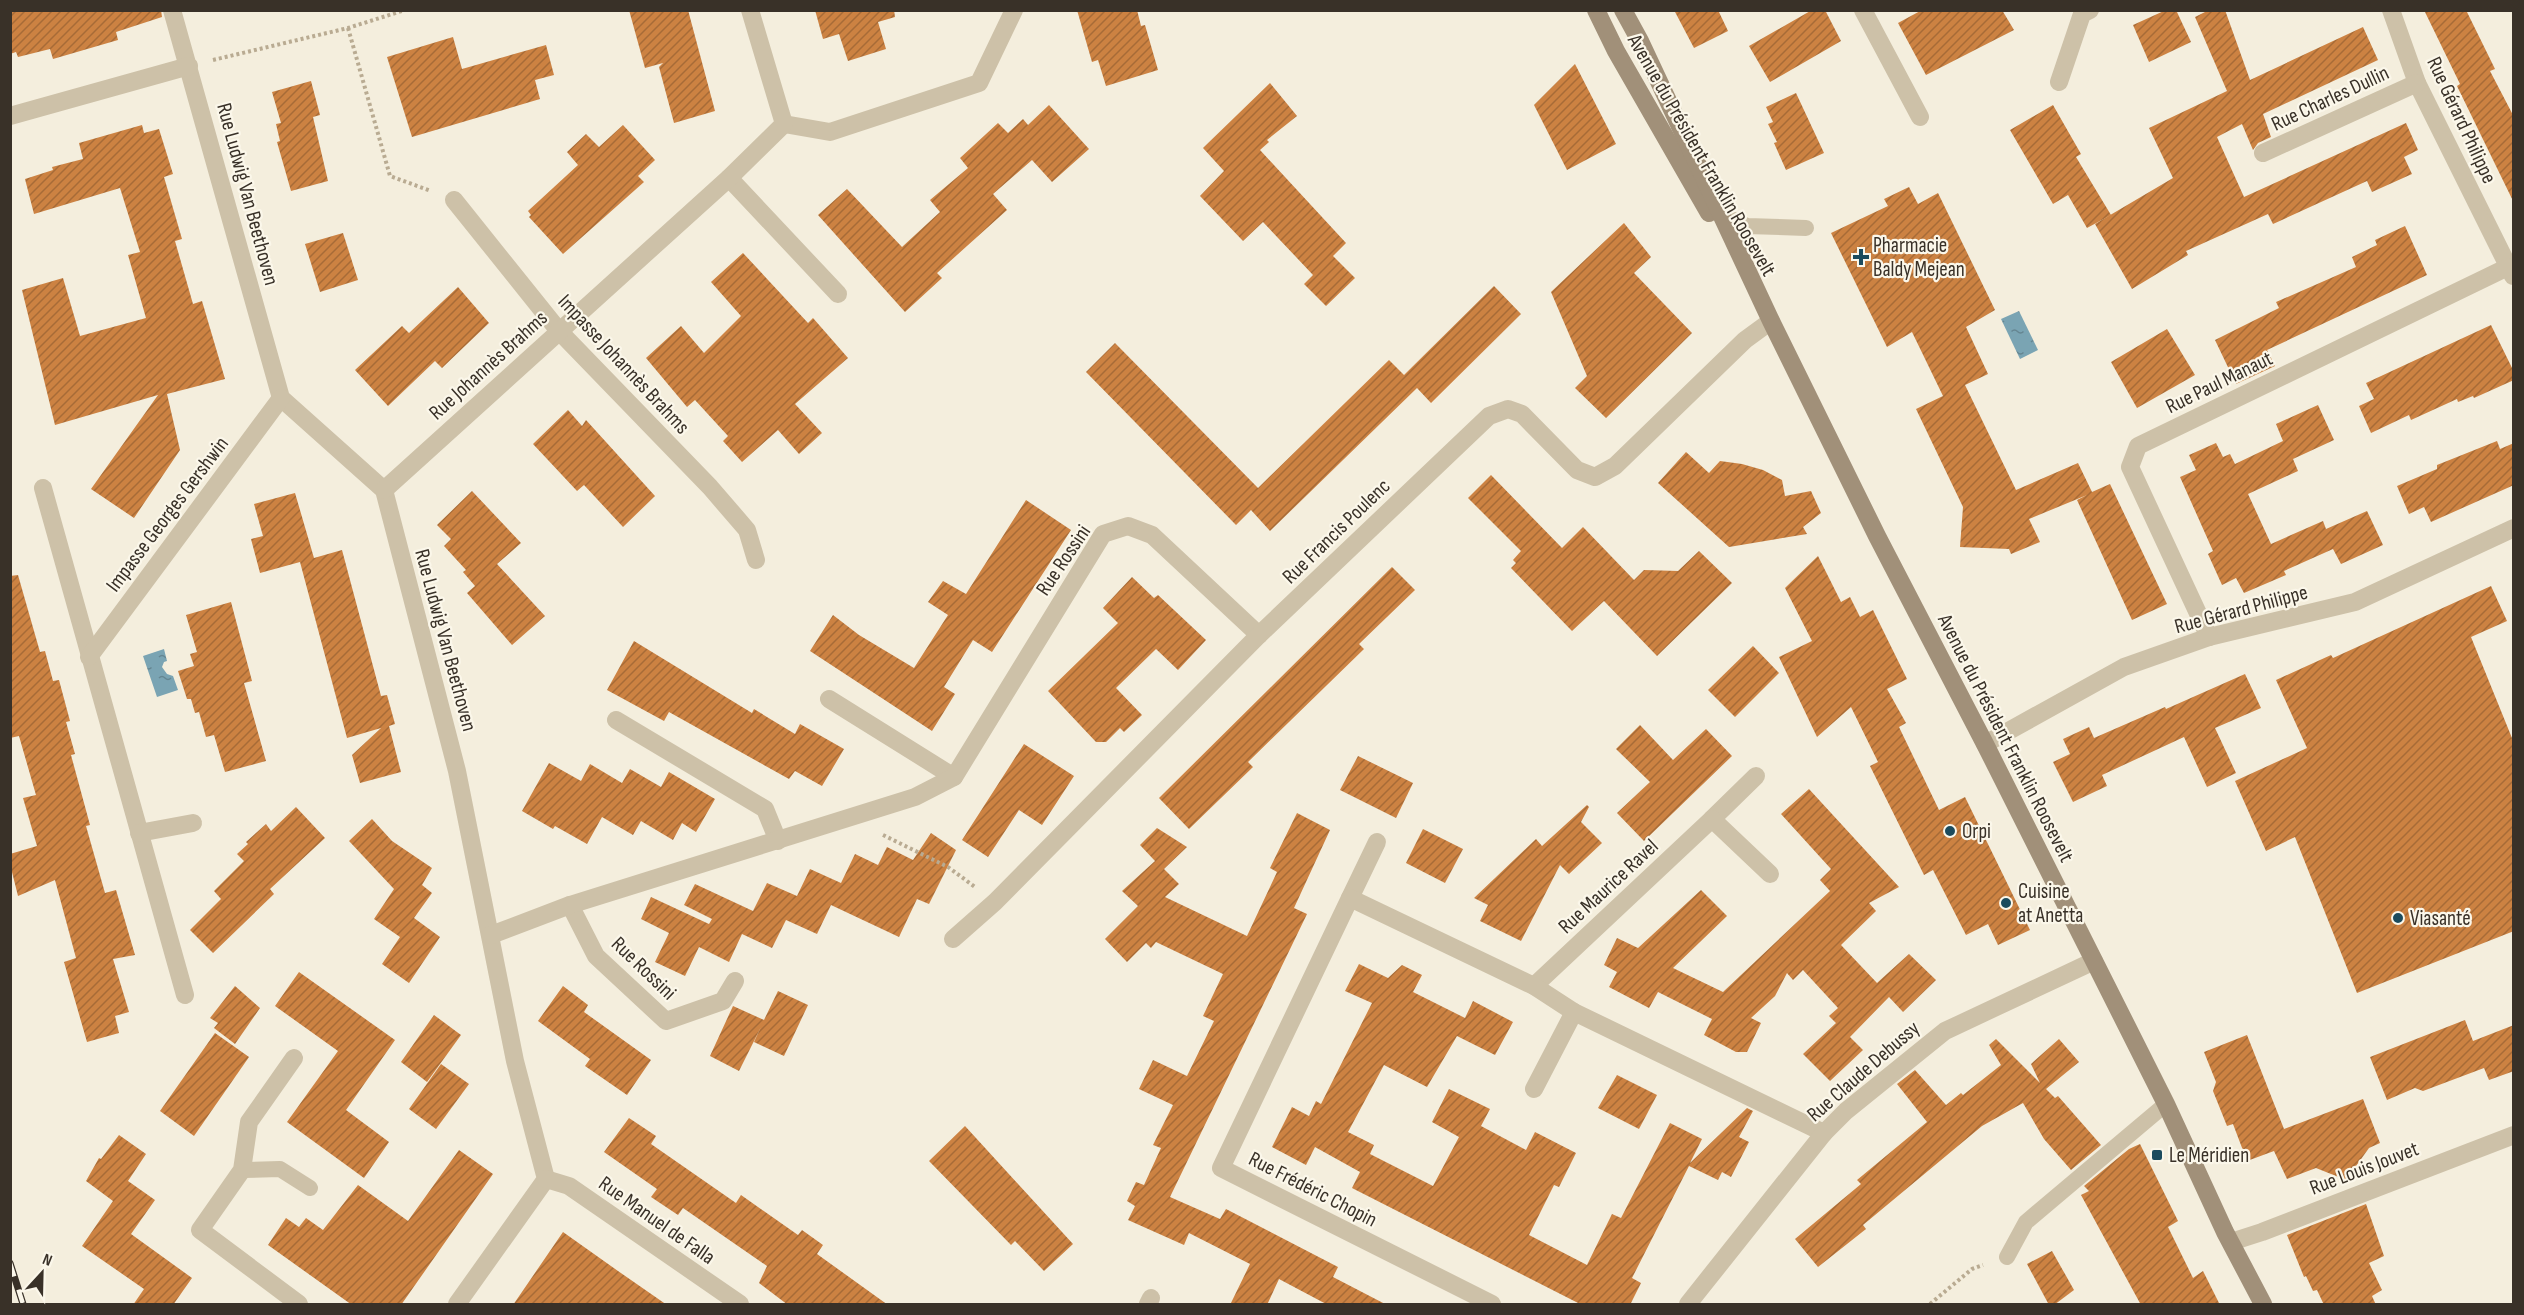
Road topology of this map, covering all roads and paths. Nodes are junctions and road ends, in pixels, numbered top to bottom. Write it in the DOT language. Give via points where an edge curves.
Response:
graph roads {
  1 [pos="172,10"];
  2 [pos="405,10"];
  3 [pos="750,10"];
  4 [pos="1014,10"];
  5 [pos="1596,10"];
  6 [pos="1623,10"];
  7 [pos="1863,10"];
  8 [pos="2090,10"];
  9 [pos="2391,10"];
  10 [pos="348,28"];
  11 [pos="189,66"];
  12 [pos="2059,82"];
  13 [pos="2417,83"];
  14 [pos="10,116"];
  15 [pos="1920,117"];
  16 [pos="784,124"];
  17 [pos="2263,153"];
  18 [pos="729,178"];
  19 [pos="453,200"];
  20 [pos="1721,214"];
  21 [pos="1806,228"];
  22 [pos="2511,272"];
  23 [pos="838,294"];
  24 [pos="1771,321"];
  25 [pos="559,331"];
  26 [pos="281,398"];
  27 [pos="43,488"];
  28 [pos="384,490"];
  29 [pos="2514,528"];
  30 [pos="756,560"];
  31 [pos="1259,635"];
  32 [pos="2209,637"];
  33 [pos="89,657"];
  34 [pos="829,699"];
  35 [pos="615,720"];
  36 [pos="1985,744"];
  37 [pos="1756,776"];
  38 [pos="954,777"];
  39 [pos="859,815"];
  40 [pos="1712,819"];
  41 [pos="193,823"];
  42 [pos="139,833"];
  43 [pos="778,841"];
  44 [pos="1377,842"];
  45 [pos="1770,874"];
  46 [pos="1350,898"];
  47 [pos="995,902"];
  48 [pos="570,905"];
  49 [pos="491,934"];
  50 [pos="952,939"];
  51 [pos="2094,961"];
  52 [pos="735,981"];
  53 [pos="1534,986"];
  54 [pos="185,995"];
  55 [pos="1574,1012"];
  56 [pos="294,1058"];
  57 [pos="1534,1089"];
  58 [pos="2166,1104"];
  59 [pos="1824,1133"];
  60 [pos="2514,1135"];
  61 [pos="242,1170"];
  62 [pos="546,1179"];
  63 [pos="310,1188"];
  64 [pos="2230,1242"];
  65 [pos="2007,1257"];
  66 [pos="299,1305"];
  67 [pos="457,1305"];
  68 [pos="740,1305"];
  69 [pos="1492,1305"];
  70 [pos="1688,1305"];
  71 [pos="1930,1305"];
  72 [pos="2263,1305"];
  1 -- 11 [label="street, Rue Ludwig Van Beethoven"];
  2 -- 10 [label="path"];
  3 -- 16 [label="street"];
  4 -- 16 [label="street" via="979,83 831,132"];
  5 -- 24 [label="main road, Avenue du Président Franklin Roosevelt"];
  6 -- 20 [label="main road, Avenue du Président Franklin Roosevelt"];
  7 -- 15 [label="street"];
  8 -- 12 [label="street" via="2082,14"];
  9 -- 13 [label="street, Rue Gérard Philippe"];
  10 -- 11 [label="path"];
  10 -- 19 [label="path" via="390,176"];
  11 -- 14 [label="street"];
  11 -- 26 [label="street, Rue Ludwig Van Beethoven"];
  13 -- 17 [label="street, Rue Charles Dullin"];
  13 -- 22 [label="street, Rue Gérard Philippe"];
  16 -- 18 [label="street, Rue Johannès Brahms"];
  18 -- 23 [label="street"];
  18 -- 25 [label="street, Rue Johannès Brahms"];
  19 -- 25 [label="street, Impasse Johannès Brahms"];
  20 -- 21 [label="lane" via="1747,226"];
  20 -- 24 [label="main road, Avenue du Président Franklin Roosevelt"];
  22 -- 32 [label="street, Rue Paul Manaut" via="2138,446 2130,466"];
  24 -- 31 [label="street, Rue Francis Poulenc" via="1745,340 1615,466 1596,477 1577,470 1522,414 1508,409 1489,416"];
  24 -- 36 [label="main road, Avenue du Président Franklin Roosevelt" via="1876,536"];
  25 -- 28 [label="street, Rue Johannès Brahms"];
  25 -- 30 [label="street, Impasse Johannès Brahms" via="747,530"];
  26 -- 28 [label="street"];
  26 -- 33 [label="street, Impasse Georges Gershwin"];
  27 -- 33 [label="street, Impasse Georges Gershwin"];
  28 -- 49 [label="street, Rue Ludwig Van Beethoven" via="457,771"];
  29 -- 32 [label="street, Rue Gérard Philippe" via="2355,602"];
  31 -- 38 [label="street, Rue Rossini" via="1152,535 1128,526 1103,534"];
  31 -- 47 [label="street, Rue Francis Poulenc"];
  32 -- 36 [label="street, Rue Gérard Philippe" via="2124,667"];
  33 -- 42 [label="street, Impasse Georges Gershwin"];
  34 -- 38 [label="street"];
  35 -- 43 [label="street" via="765,808"];
  36 -- 51 [label="main road, Avenue du Président Franklin Roosevelt"];
  37 -- 40 [label="street, Rue Maurice Ravel"];
  38 -- 39 [label="street" via="915,797"];
  39 -- 43 [label="street"];
  39 -- 47 [label="path" via="881,834 948,867"];
  40 -- 45 [label="street"];
  40 -- 53 [label="street, Rue Maurice Ravel"];
  41 -- 42 [label="street"];
  42 -- 54 [label="street, Impasse Georges Gershwin"];
  43 -- 48 [label="street"];
  44 -- 46 [label="street, Rue Frédéric Chopin"];
  46 -- 53 [label="street"];
  46 -- 69 [label="street, Rue Frédéric Chopin" via="1221,1168"];
  47 -- 50 [label="street, Rue Francis Poulenc"];
  48 -- 49 [label="street"];
  48 -- 52 [label="street, Rue Rossini" via="596,956 666,1021 723,1001"];
  49 -- 62 [label="street, Rue Ludwig Van Beethoven" via="515,1061"];
  51 -- 58 [label="main road, Avenue du Président Franklin Roosevelt"];
  51 -- 59 [label="street, Rue Claude Debussy" via="1945,1031"];
  53 -- 55 [label="street"];
  55 -- 57 [label="street"];
  55 -- 59 [label="street"];
  56 -- 61 [label="street" via="249,1122"];
  58 -- 64 [label="main road, Avenue du Président Franklin Roosevelt"];
  58 -- 65 [label="lane" via="2026,1222"];
  59 -- 70 [label="street, Rue Claude Debussy"];
  60 -- 64 [label="street, Rue Louis Jouvet"];
  61 -- 63 [label="lane" via="280,1169"];
  61 -- 66 [label="street" via="200,1230"];
  62 -- 67 [label="street"];
  62 -- 68 [label="street, Rue Manuel de Falla" via="569,1186"];
  64 -- 72 [label="main road, Avenue du Président Franklin Roosevelt"];
  65 -- 71 [label="path" via="1972,1269"];
}
